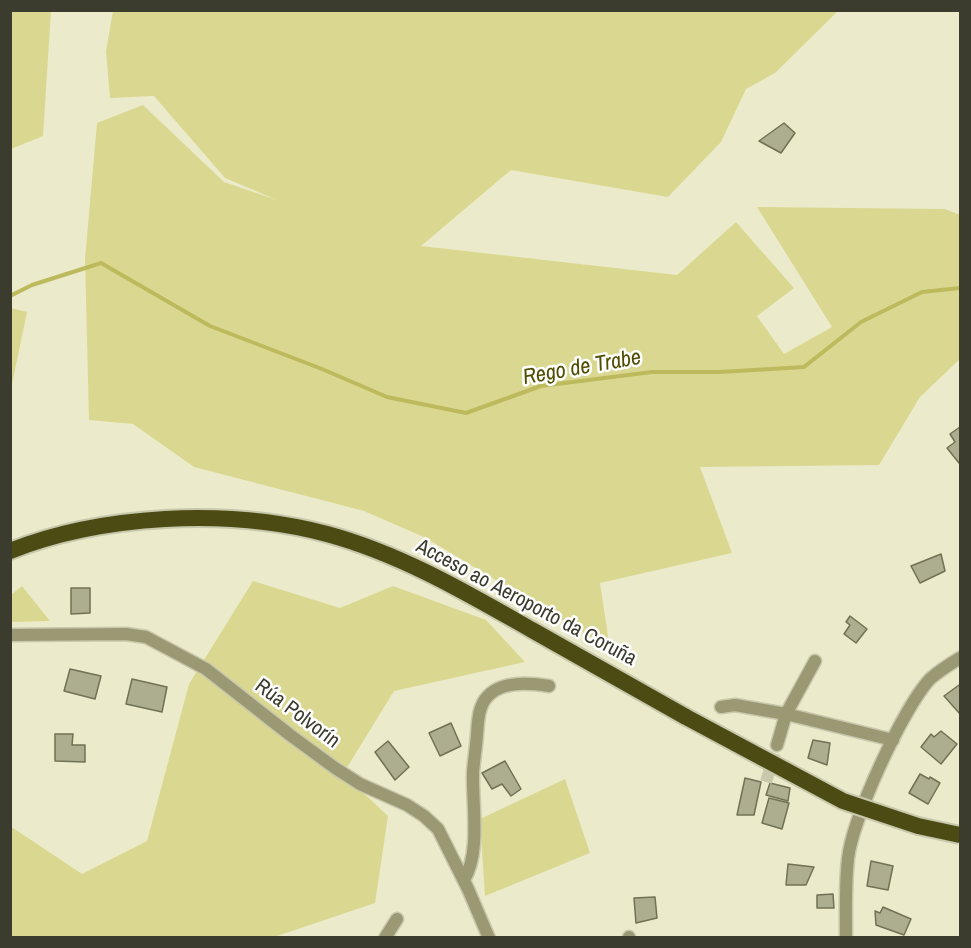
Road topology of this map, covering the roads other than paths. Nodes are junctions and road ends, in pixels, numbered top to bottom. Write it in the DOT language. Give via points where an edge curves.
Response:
graph roads {
  1 [pos="10,551"];
  2 [pos="10,635"];
  3 [pos="960,658"];
  4 [pos="815,661"];
  5 [pos="549,686"];
  6 [pos="721,707"];
  7 [pos="786,714"];
  8 [pos="893,740"];
  9 [pos="777,745"];
  10 [pos="960,835"];
  11 [pos="464,880"];
  12 [pos="396,919"];
  13 [pos="385,938"];
  14 [pos="489,938"];
  15 [pos="846,938"];
  1 -- 10 [label="highway, Acceso ao Aeroporto da Coruña, bridge" via="70,532 125,521 208,517 286,525 329,535 375,550 470,594 835,796 918,826"];
  2 -- 11 [label="street, Rúa Polvorín" via="126,634 146,637 184,656 335,768 424,816 438,829"];
  3 -- 8 [label="street" via="930,680"];
  4 -- 7 [label="street"];
  5 -- 11 [label="street" via="503,687 483,703 473,770 473,859"];
  6 -- 7 [label="street" via="735,705"];
  7 -- 8 [label="street"];
  7 -- 9 [label="street"];
  8 -- 15 [label="street" via="856,825 848,858"];
  11 -- 14 [label="street, Rúa Polvorín"];
  12 -- 13 [label="street"];
}
